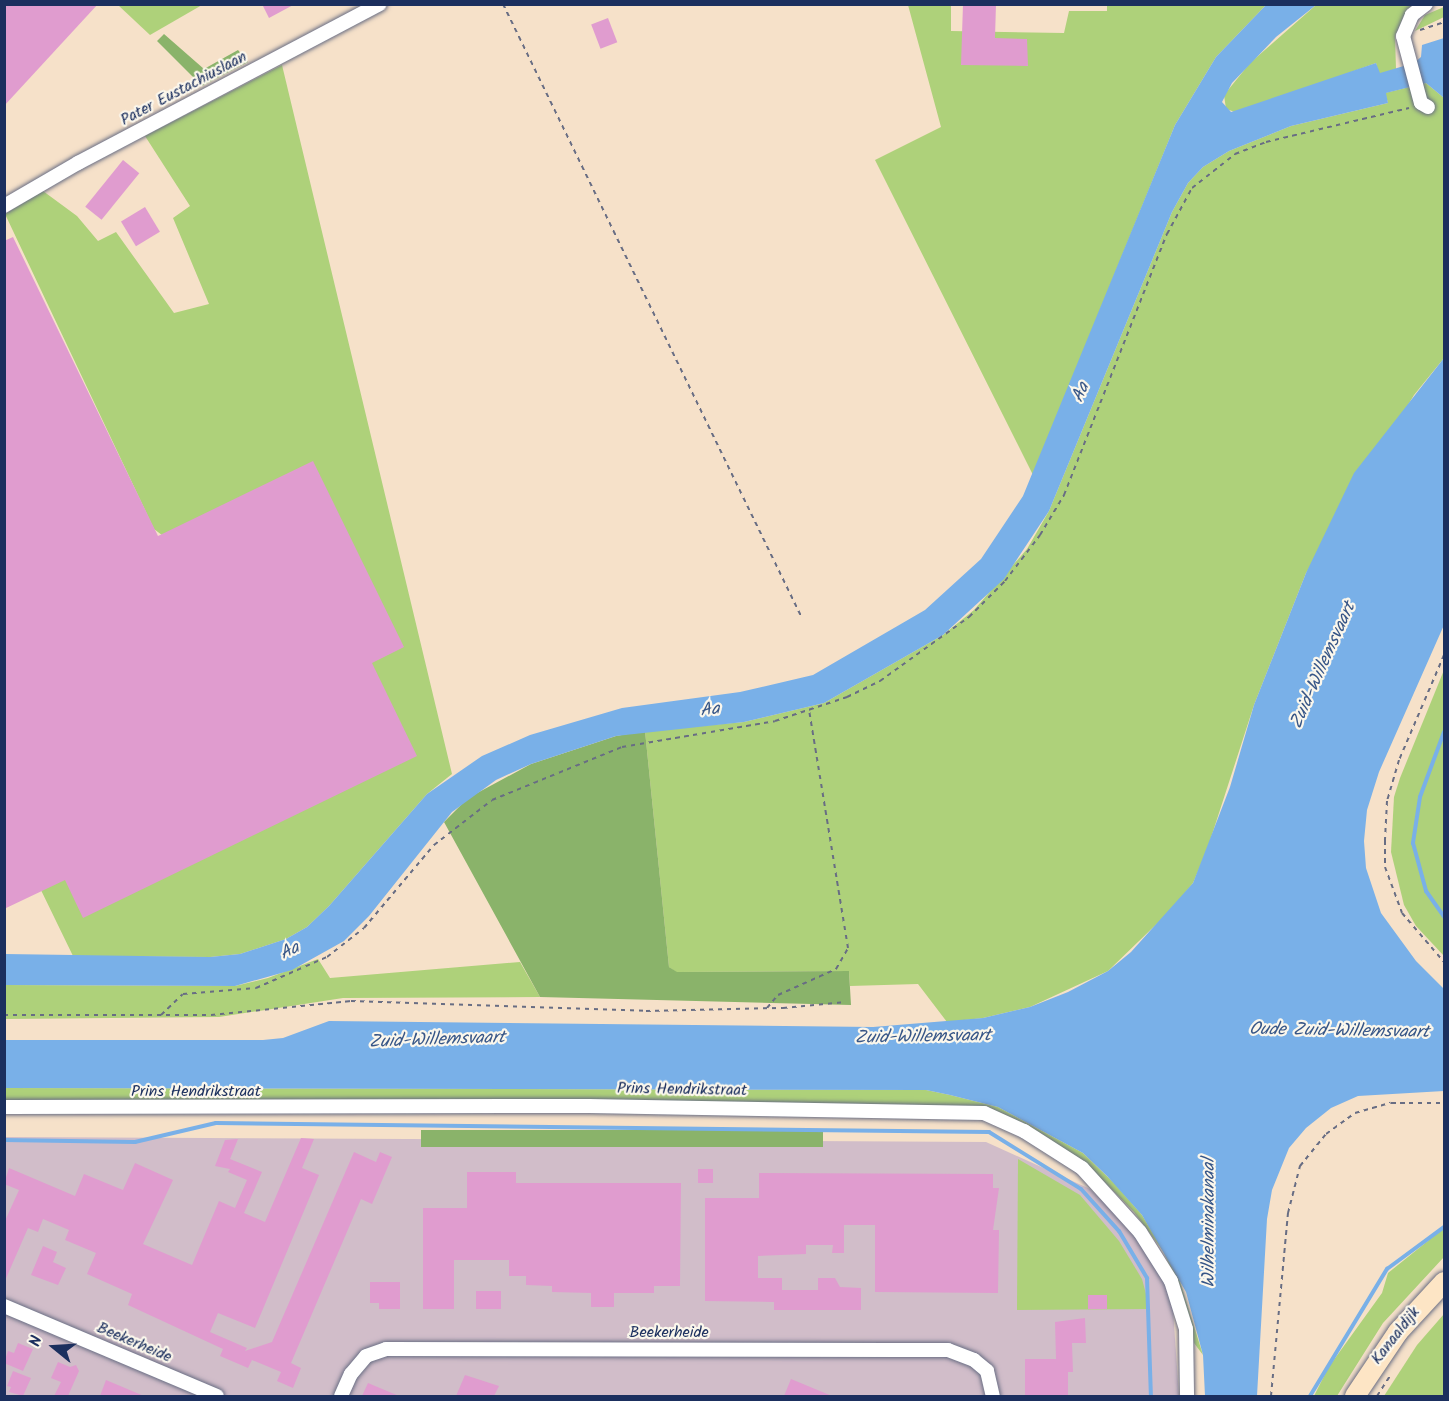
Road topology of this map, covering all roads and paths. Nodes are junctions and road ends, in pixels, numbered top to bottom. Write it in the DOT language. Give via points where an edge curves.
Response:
graph roads {
  1 [pos="380,4"];
  2 [pos="503,4"];
  3 [pos="1426,4"];
  4 [pos="1444,21"];
  5 [pos="1403,36"];
  6 [pos="1424,105"];
  7 [pos="4,206"];
  8 [pos="801,616"];
  9 [pos="1444,655"];
  10 [pos="809,709"];
  11 [pos="1444,962"];
  12 [pos="846,1002"];
  13 [pos="767,1008"];
  14 [pos="4,1015"];
  15 [pos="161,1015"];
  16 [pos="1444,1103"];
  17 [pos="4,1107"];
  18 [pos="1444,1282"];
  19 [pos="4,1306"];
  20 [pos="1396,1366"];
  21 [pos="217,1396"];
  22 [pos="341,1396"];
  23 [pos="993,1396"];
  24 [pos="1187,1396"];
  25 [pos="1271,1396"];
  26 [pos="1355,1396"];
  27 [pos="1377,1396"];
  1 -- 7 [label="street, Pater Eustachiuslaan"];
  2 -- 8 [label="path"];
  3 -- 5 [label="street" via="1412,15"];
  4 -- 5 [label="path"];
  5 -- 6 [label="street" via="1415,87"];
  6 -- 10 [label="path" via="1266,142 1235,154 1192,188 1167,234 1064,495 1040,536 1005,581 969,617 879,681"];
  9 -- 11 [label="path" via="1399,760 1387,801 1385,867 1402,914"];
  10 -- 13 [label="path" via="848,948 836,969 778,995"];
  10 -- 15 [label="path" via="775,721 622,747 492,800 434,845 364,928 327,957 256,988 183,994"];
  12 -- 13 [label="path"];
  13 -- 15 [label="path" via="646,1011 351,1001"];
  14 -- 15 [label="path"];
  16 -- 25 [label="path" via="1391,1103 1355,1113 1326,1134 1300,1166 1288,1213"];
  17 -- 24 [label="street, Prins Hendrikstraat" via="589,1106 984,1113 1024,1131 1082,1168 1140,1232 1171,1281 1186,1329"];
  18 -- 26 [label="main road, Kanaaldijk" via="1398,1332"];
  19 -- 21 [label="street, Beekerheide"];
  20 -- 27 [label="path, Kanaaldijk"];
  22 -- 23 [label="street, Beekerheide" via="351,1374 366,1356 386,1349 948,1350 974,1360 987,1371"];
}
